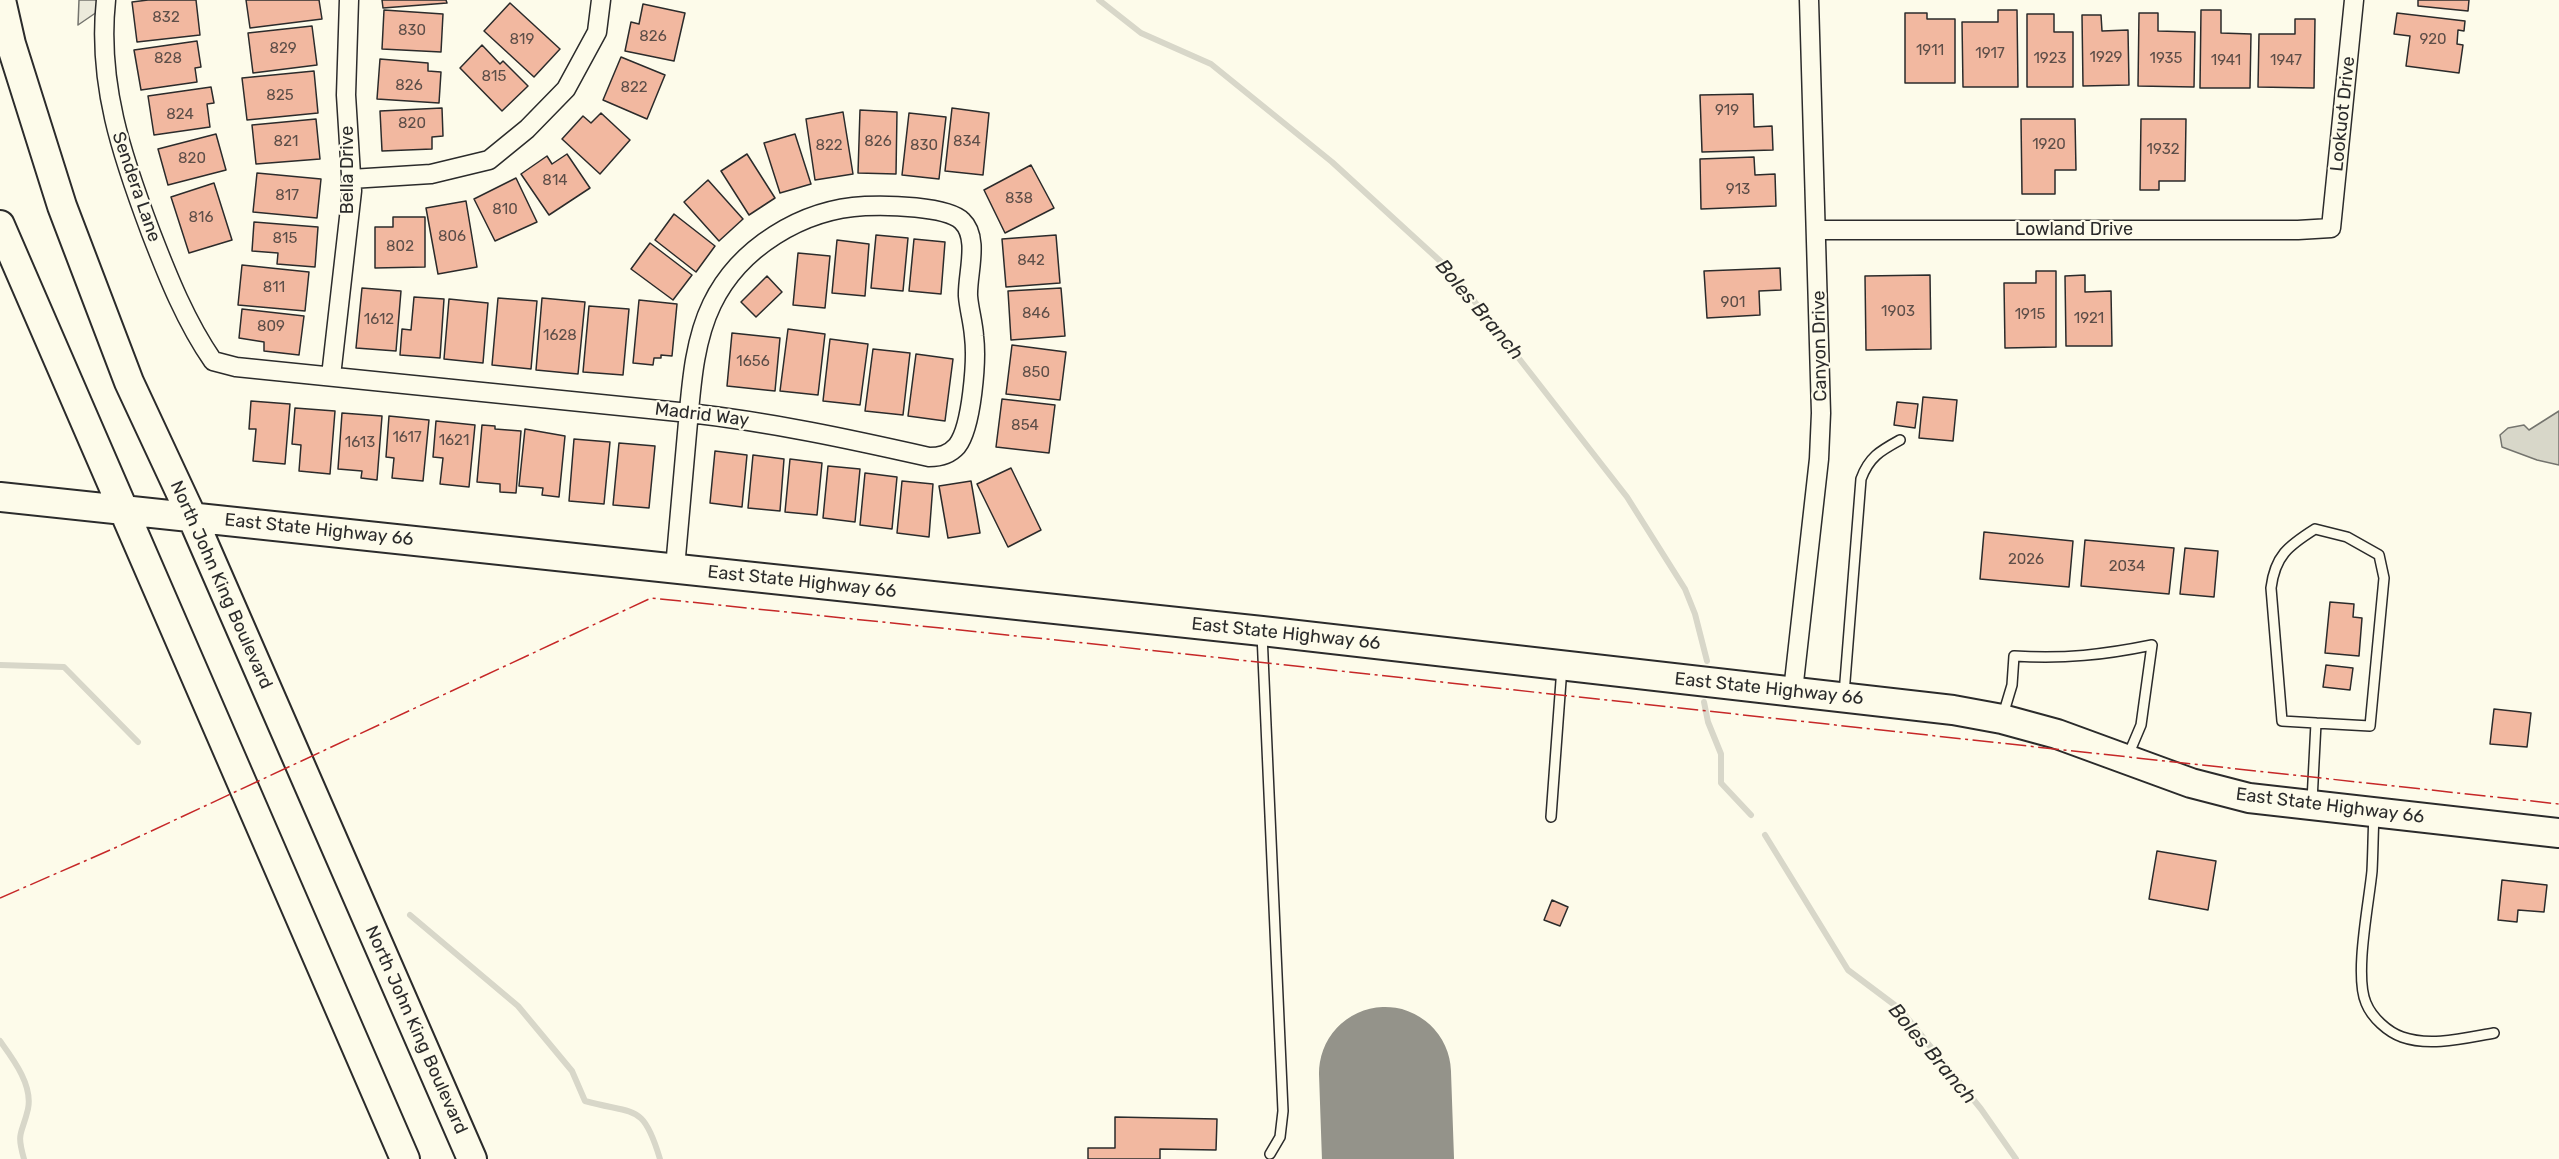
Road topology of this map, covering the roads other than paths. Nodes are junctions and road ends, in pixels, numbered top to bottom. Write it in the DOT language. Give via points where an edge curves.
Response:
graph roads {
  1 [pos="1,0"];
  2 [pos="106,0"];
  3 [pos="349,0"];
  4 [pos="601,0"];
  5 [pos="1809,0"];
  6 [pos="2354,0"];
  7 [pos="351,179"];
  8 [pos="0,225"];
  9 [pos="2331,228"];
  10 [pos="1817,230"];
  11 [pos="213,361"];
  12 [pos="331,376"];
  13 [pos="689,413"];
  14 [pos="1900,440"];
  15 [pos="0,497"];
  16 [pos="122,510"];
  17 [pos="192,517"];
  18 [pos="675,568"];
  19 [pos="1262,631"];
  20 [pos="1563,665"];
  21 [pos="1793,691"];
  22 [pos="1844,697"];
  23 [pos="2002,719"];
  24 [pos="2316,723"];
  25 [pos="2126,760"];
  26 [pos="2311,806"];
  27 [pos="2374,813"];
  28 [pos="1551,817"];
  29 [pos="2559,832"];
  30 [pos="2494,1033"];
  31 [pos="1270,1154"];
  32 [pos="405,1159"];
  33 [pos="472,1159"];
  1 -- 17 [label="main road, North John King Boulevard" via="62,206 129,382"];
  2 -- 11 [label="street, Sendera Lane" via="103,58 128,171 164,266 198,339"];
  3 -- 7 [label="street, Bella Drive" via="346,96"];
  4 -- 7 [label="street" via="597,32 566,89 489,160 431,174"];
  5 -- 10 [label="street, Canyon Drive"];
  6 -- 9 [label="street, Lookuot Drive"];
  7 -- 12 [label="street, Bella Drive"];
  8 -- 16 [label="main road"];
  9 -- 10 [label="street, Lowland Drive"];
  10 -- 21 [label="street, Canyon Drive" via="1819,459"];
  11 -- 12 [label="street, Madrid Way" via="236,367"];
  12 -- 13 [label="street, Madrid Way"];
  13 -- 13 [label="street, Madrid Way" via="779,425 929,457 947,454 965,433 975,373 975,337 968,297 971,246 962,221 941,212 857,206 821,214 779,232 735,269 711,306 696,360"];
  13 -- 18 [label="street"];
  14 -- 22 [label="lane" via="1874,453 1861,479"];
  15 -- 16 [label="main road, East State Highway 66"];
  16 -- 17 [label="main road, East State Highway 66"];
  16 -- 32 [label="main road"];
  17 -- 18 [label="main road, East State Highway 66"];
  17 -- 33 [label="main road, North John King Boulevard"];
  18 -- 19 [label="main road, East State Highway 66"];
  19 -- 20 [label="main road, East State Highway 66"];
  19 -- 31 [label="lane" via="1283,1112 1280,1137"];
  20 -- 21 [label="main road, East State Highway 66"];
  20 -- 28 [label="lane"];
  21 -- 22 [label="main road, East State Highway 66"];
  22 -- 23 [label="main road, East State Highway 66"];
  23 -- 25 [label="main road, East State Highway 66" via="2057,734"];
  23 -- 25 [label="lane" via="2012,685 2014,656 2105,655 2152,645 2141,725"];
  24 -- 24 [label="lane" via="2282,721 2271,588 2273,569 2292,543 2315,529 2347,537 2379,555 2384,578 2370,726"];
  24 -- 26 [label="lane"];
  25 -- 26 [label="main road, East State Highway 66" via="2218,791"];
  26 -- 27 [label="main road, East State Highway 66"];
  27 -- 29 [label="main road, East State Highway 66"];
  27 -- 30 [label="lane" via="2362,968 2366,1004 2389,1031 2404,1038 2457,1040"];
}
